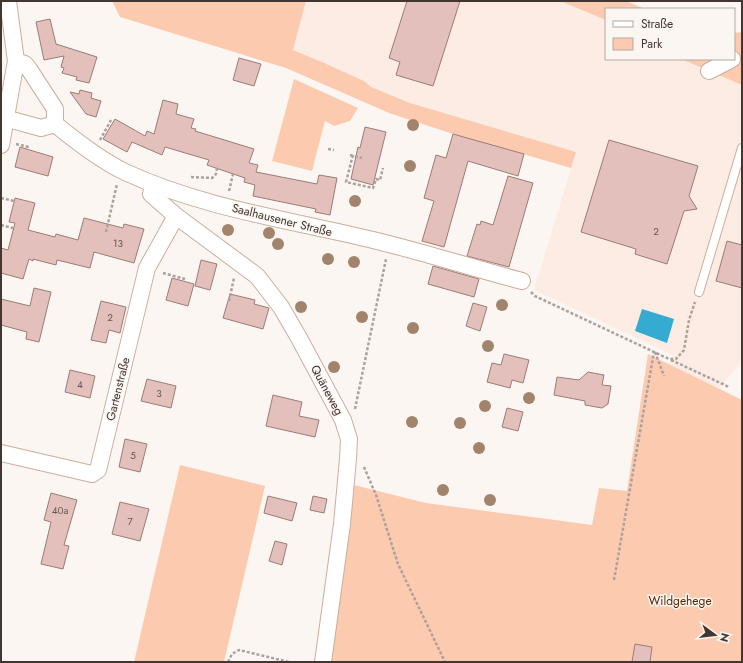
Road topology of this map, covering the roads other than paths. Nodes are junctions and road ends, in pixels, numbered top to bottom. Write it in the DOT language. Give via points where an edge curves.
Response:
graph roads {
  1 [pos="8,1"];
  2 [pos="731,60"];
  3 [pos="16,61"];
  4 [pos="709,71"];
  5 [pos="4,118"];
  6 [pos="56,124"];
  7 [pos="6,144"];
  8 [pos="742,148"];
  9 [pos="154,184"];
  10 [pos="176,216"];
  11 [pos="522,281"];
  12 [pos="699,292"];
  13 [pos="1,454"];
  14 [pos="324,662"];
  1 -- 3 [label="street"];
  2 -- 4 [label="street"];
  3 -- 5 [label="street"];
  3 -- 6 [label="street" via="25,64 55,108"];
  5 -- 6 [label="street" via="41,128"];
  5 -- 7 [label="street"];
  6 -- 9 [label="street, Saalhausener Straße" via="75,141 118,168"];
  8 -- 12 [label="lane"];
  9 -- 10 [label="street, Quäneweg" via="151,194"];
  9 -- 11 [label="street, Saalhausener Straße" via="243,211 389,244"];
  10 -- 13 [label="street, Gartenstraße" via="147,268 98,470 92,474"];
  10 -- 14 [label="street, Quäneweg" via="258,276 299,338 343,420 349,439 342,524"];
}
